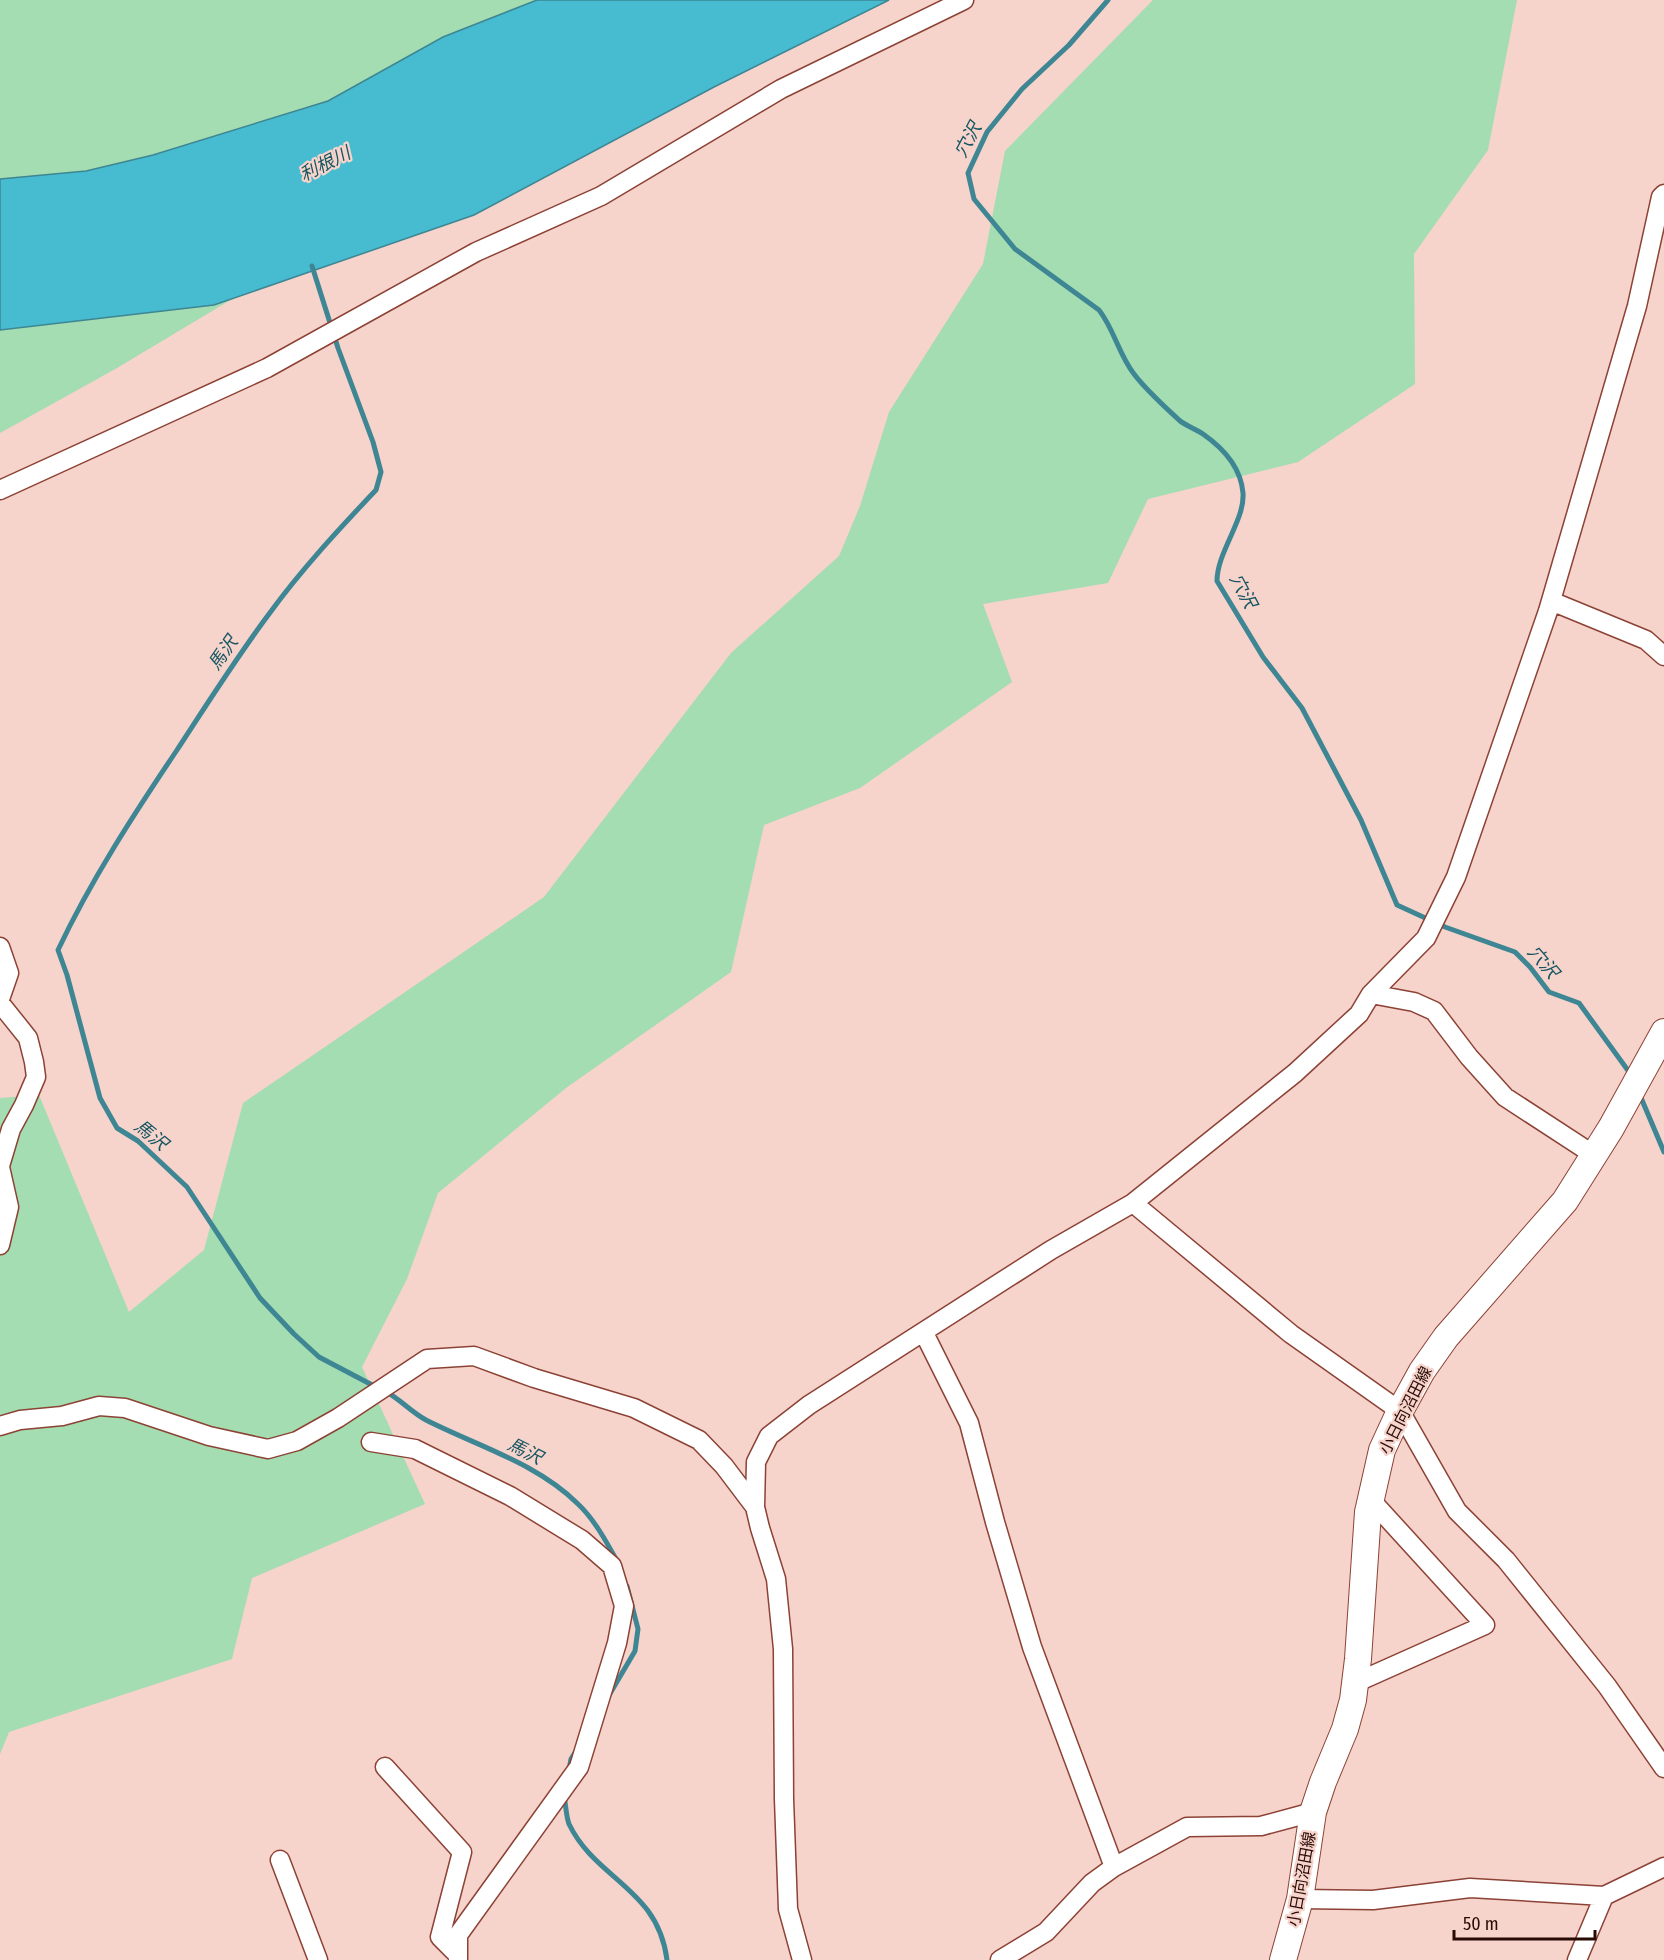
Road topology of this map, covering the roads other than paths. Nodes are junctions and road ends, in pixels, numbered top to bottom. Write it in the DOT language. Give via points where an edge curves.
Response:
graph roads {
  1 [pos="964,0"];
  2 [pos="1664,194"];
  3 [pos="0,490"];
  4 [pos="1551,601"];
  5 [pos="1664,656"];
  6 [pos="0,947"];
  7 [pos="1371,994"];
  8 [pos="0,999"];
  9 [pos="0,1004"];
  10 [pos="1664,1032"];
  11 [pos="1594,1155"];
  12 [pos="0,1166"];
  13 [pos="1133,1203"];
  14 [pos="0,1245"];
  15 [pos="924,1333"];
  16 [pos="1401,1411"];
  17 [pos="0,1426"];
  18 [pos="371,1442"];
  19 [pos="1371,1500"];
  20 [pos="755,1507"];
  21 [pos="1355,1683"];
  22 [pos="386,1767"];
  23 [pos="1664,1768"];
  24 [pos="1313,1812"];
  25 [pos="280,1860"];
  26 [pos="1114,1867"];
  27 [pos="1664,1867"];
  28 [pos="1604,1896"];
  29 [pos="1300,1899"];
  30 [pos="458,1957"];
  31 [pos="318,1960"];
  32 [pos="802,1960"];
  33 [pos="1000,1960"];
  34 [pos="1283,1960"];
  35 [pos="1577,1960"];
  1 -- 3 [label="street" via="781,88 601,196 476,252 267,368"];
  2 -- 4 [label="street" via="1637,306"];
  4 -- 5 [label="street" via="1646,640"];
  4 -- 7 [label="street" via="1456,877 1426,938"];
  6 -- 8 [label="street" via="9,973"];
  7 -- 11 [label="street" via="1414,1002 1434,1011 1505,1097"];
  7 -- 13 [label="street" via="1359,1014 1294,1073"];
  9 -- 12 [label="street" via="28,1038 36,1077 11,1129"];
  10 -- 11 [label="main road, 小日向沼田線"];
  11 -- 16 [label="main road, 小日向沼田線" via="1565,1201 1446,1337"];
  12 -- 14 [label="street" via="9,1208"];
  13 -- 15 [label="street"];
  13 -- 16 [label="street" via="1291,1334"];
  15 -- 20 [label="street" via="809,1405 769,1436 756,1462"];
  15 -- 26 [label="street" via="969,1423 1032,1647"];
  16 -- 19 [label="main road, 小日向沼田線" via="1383,1450"];
  16 -- 23 [label="street" via="1457,1511 1506,1560 1600,1677"];
  17 -- 20 [label="street" via="99,1406 125,1408 209,1436 268,1449 297,1441 338,1418 427,1359 474,1356 634,1408 699,1440"];
  18 -- 30 [label="street" via="415,1449 510,1496 582,1540 612,1566 624,1606 617,1643 579,1767 458,1935"];
  19 -- 21 [label="main road, 小日向沼田線"];
  19 -- 21 [label="street" via="1485,1625"];
  20 -- 32 [label="street" via="776,1579 783,1649 788,1909"];
  21 -- 24 [label="main road, 小日向沼田線" via="1345,1729"];
  22 -- 30 [label="street" via="462,1852 440,1936"];
  24 -- 26 [label="street" via="1261,1826 1187,1827"];
  24 -- 29 [label="main road, 小日向沼田線"];
  25 -- 31 [label="street"];
  26 -- 33 [label="street" via="1092,1883 1046,1932"];
  27 -- 28 [label="street"];
  28 -- 29 [label="street" via="1470,1888 1372,1900"];
  28 -- 35 [label="street"];
  29 -- 34 [label="main road, 小日向沼田線"];
}
